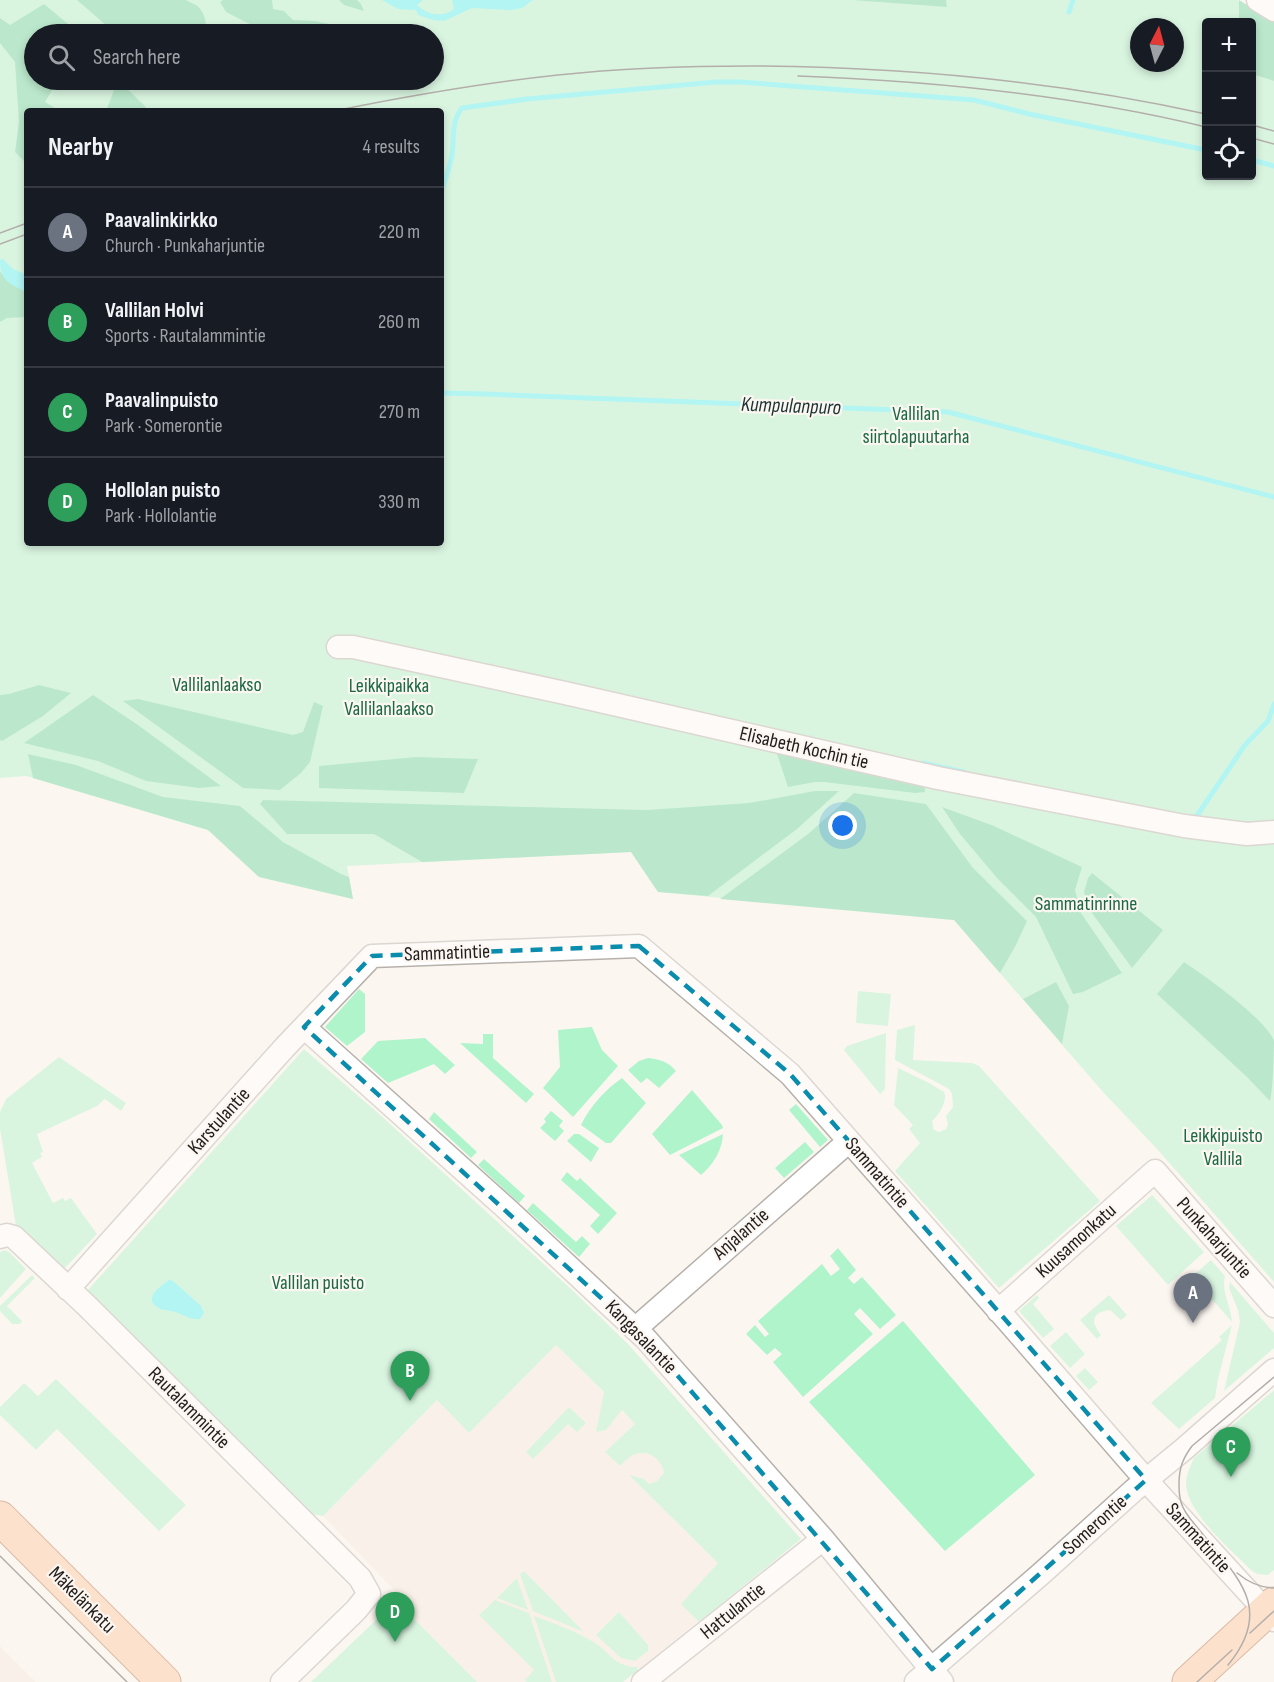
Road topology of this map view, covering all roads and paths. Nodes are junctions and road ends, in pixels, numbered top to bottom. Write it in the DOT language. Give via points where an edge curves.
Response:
graph roads {
  1 [pos="1258,0"];
  2 [pos="1274,10"];
  3 [pos="338,647"];
  4 [pos="1274,832"];
  5 [pos="372,956"];
  6 [pos="304,1027"];
  7 [pos="849,1141"];
  8 [pos="1155,1171"];
  9 [pos="0,1237"];
  10 [pos="68,1289"];
  11 [pos="1274,1306"];
  12 [pos="998,1311"];
  13 [pos="635,1329"];
  14 [pos="1274,1370"];
  15 [pos="1146,1480"];
  16 [pos="0,1518"];
  17 [pos="823,1539"];
  18 [pos="1272,1617"];
  19 [pos="930,1678"];
  20 [pos="164,1682"];
  21 [pos="282,1682"];
  22 [pos="643,1682"];
  23 [pos="1189,1682"];
  24 [pos="1218,1682"];
  1 -- 2 [label="street"];
  3 -- 4 [label="street, Elisabeth Kochin tie" via="353,647 1013,793 1184,826 1247,834"];
  5 -- 6 [label="street, Karstulantie"];
  5 -- 7 [label="street, Sammatintie" via="639,946 790,1074"];
  6 -- 10 [label="street, Karstulantie"];
  6 -- 13 [label="street, Kangasalantie"];
  7 -- 12 [label="street, Sammatintie"];
  7 -- 13 [label="street, Anjalantie"];
  8 -- 11 [label="street, Punkaharjuntie"];
  8 -- 12 [label="street, Kuusamonkatu"];
  9 -- 10 [label="street, Rautalammintie" via="14,1237"];
  10 -- 21 [label="street, Rautalammintie" via="360,1578 369,1594"];
  12 -- 15 [label="street, Sammatintie"];
  13 -- 17 [label="street, Kangasalantie"];
  14 -- 15 [label="street, Somerontie"];
  15 -- 18 [label="street, Sammatintie"];
  15 -- 19 [label="street, Somerontie"];
  16 -- 20 [label="main road, Mäkelänkatu"];
  17 -- 19 [label="street, Kangasalantie"];
  17 -- 22 [label="street, Hattulantie"];
  18 -- 23 [label="main road"];
  18 -- 24 [label="main road"];
}
